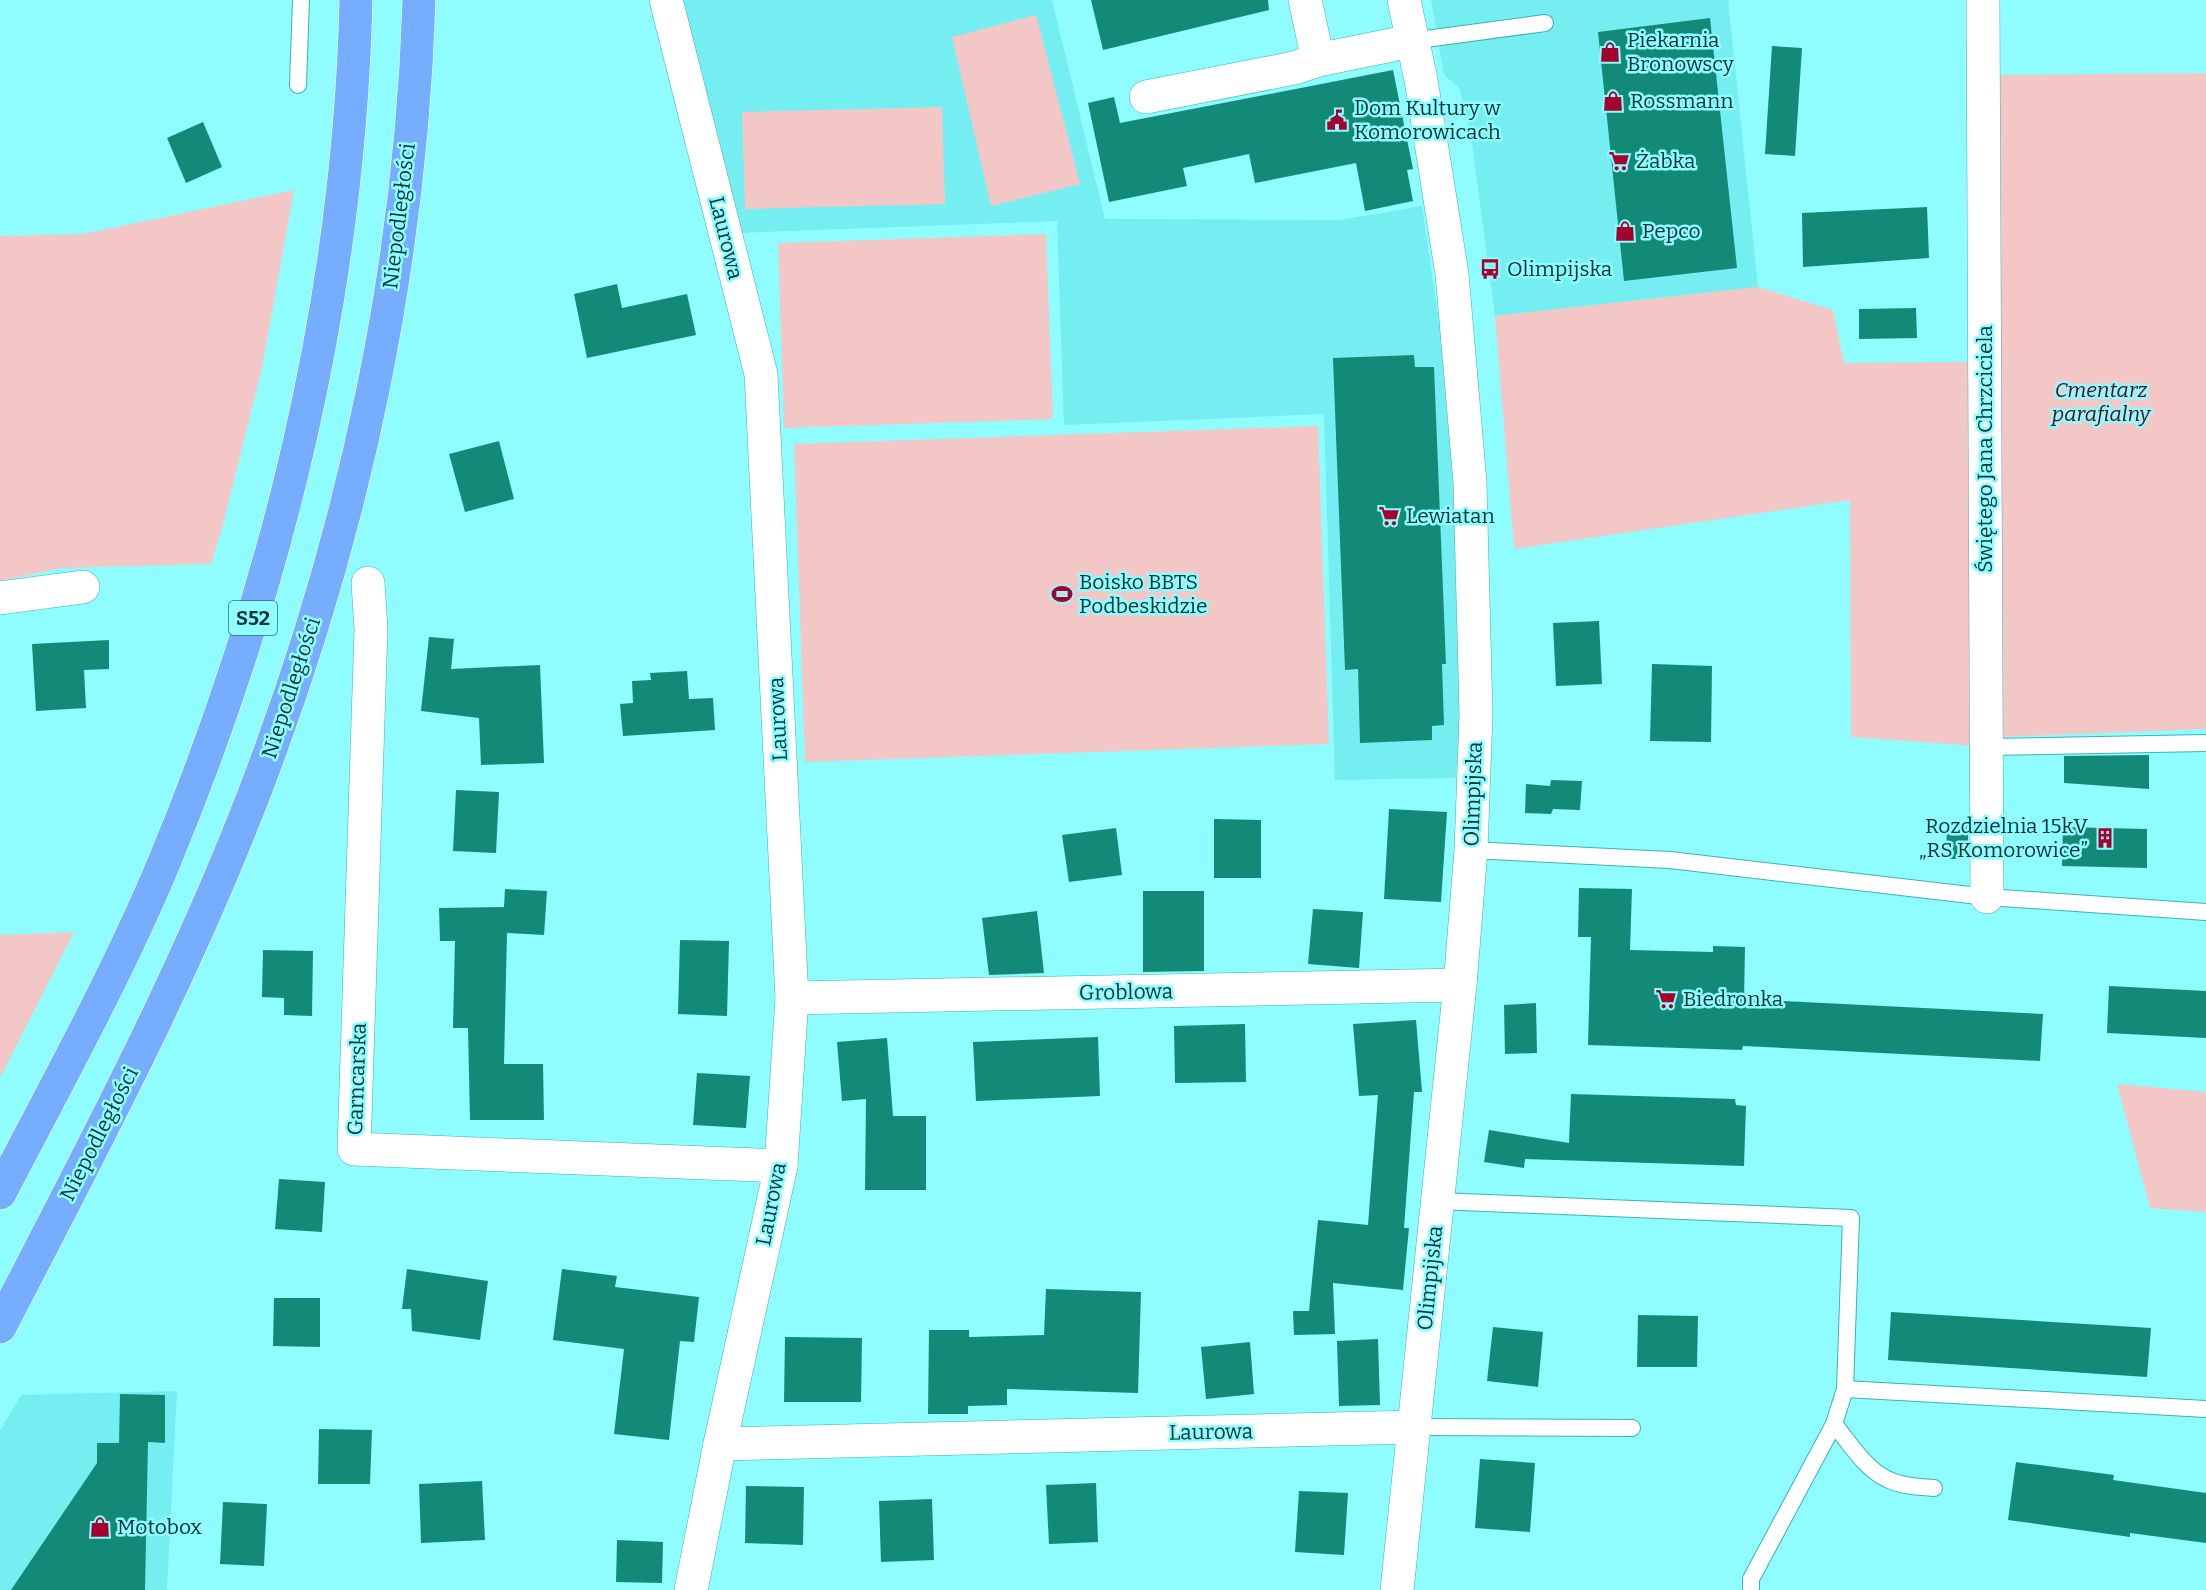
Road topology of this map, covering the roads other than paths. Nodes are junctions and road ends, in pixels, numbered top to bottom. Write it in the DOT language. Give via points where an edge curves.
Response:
graph roads {
  1 [pos="301,0"];
  2 [pos="356,0"];
  3 [pos="419,0"];
  4 [pos="666,0"];
  5 [pos="1305,0"];
  6 [pos="1404,0"];
  7 [pos="1983,0"];
  8 [pos="1545,23"];
  9 [pos="1412,41"];
  10 [pos="1318,60"];
  11 [pos="298,85"];
  12 [pos="1146,98"];
  13 [pos="368,583"];
  14 [pos="83,587"];
  15 [pos="0,598"];
  16 [pos="2206,743"];
  17 [pos="1987,747"];
  18 [pos="1471,850"];
  19 [pos="1987,897"];
  20 [pos="2206,912"];
  21 [pos="1460,985"];
  22 [pos="792,998"];
  23 [pos="781,1166"];
  24 [pos="0,1193"];
  25 [pos="1438,1201"];
  26 [pos="0,1327"];
  27 [pos="1845,1389"];
  28 [pos="2206,1409"];
  29 [pos="1834,1424"];
  30 [pos="1414,1427"];
  31 [pos="1632,1428"];
  32 [pos="720,1443"];
  33 [pos="1934,1488"];
  34 [pos="691,1590"];
  35 [pos="1397,1590"];
  36 [pos="1751,1590"];
  1 -- 11 [label="lane"];
  2 -- 24 [label="highway, S52" via="343,184 325,317 295,467 259,600 212,740 162,867 99,1002"];
  3 -- 26 [label="highway, Niepodległości / S52" via="404,194 384,337 351,487 314,621 265,766 155,1025"];
  4 -- 22 [label="street, Laurowa" via="761,374"];
  5 -- 10 [label="street"];
  6 -- 9 [label="street, Olimpijska"];
  7 -- 17 [label="street, Świętego Jana Chrzciciela"];
  8 -- 9 [label="lane"];
  9 -- 10 [label="street"];
  9 -- 18 [label="street, Olimpijska" via="1449,244 1465,407 1476,652"];
  10 -- 12 [label="street"];
  13 -- 23 [label="street, Garncarska" via="371,629 354,1149"];
  14 -- 15 [label="street"];
  16 -- 17 [label="lane"];
  17 -- 19 [label="street, Świętego Jana Chrzciciela"];
  18 -- 19 [label="lane" via="1670,860"];
  18 -- 21 [label="street, Olimpijska"];
  19 -- 20 [label="lane"];
  21 -- 22 [label="street, Groblowa"];
  21 -- 25 [label="street, Olimpijska"];
  22 -- 23 [label="street, Laurowa"];
  23 -- 32 [label="street, Laurowa"];
  25 -- 27 [label="lane" via="1851,1218"];
  25 -- 30 [label="street, Olimpijska"];
  27 -- 28 [label="lane"];
  27 -- 29 [label="lane"];
  29 -- 33 [label="lane" via="1872,1470 1885,1479"];
  29 -- 36 [label="lane" via="1751,1579"];
  30 -- 31 [label="lane"];
  30 -- 32 [label="street, Laurowa"];
  30 -- 35 [label="street, Olimpijska"];
  32 -- 34 [label="street, Laurowa"];
}
